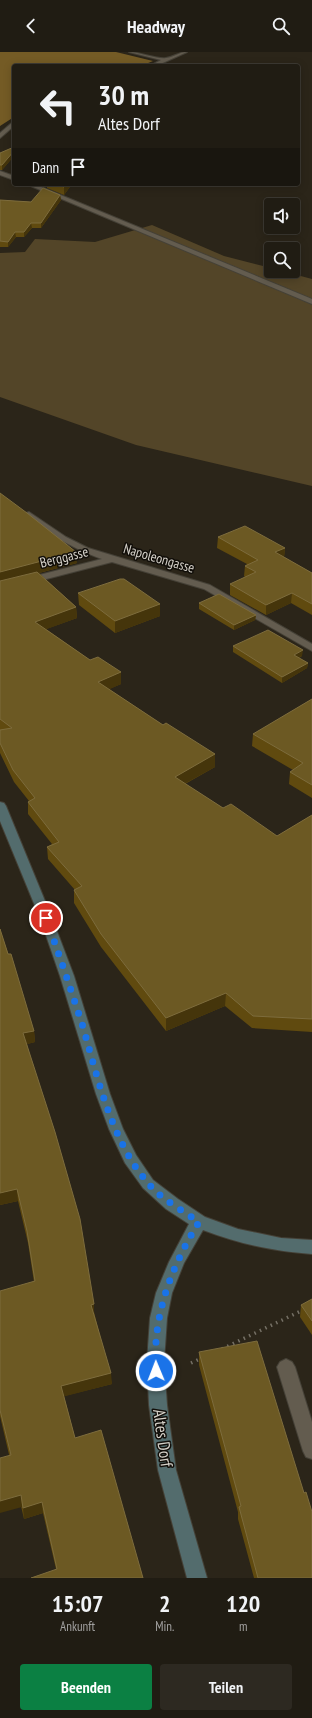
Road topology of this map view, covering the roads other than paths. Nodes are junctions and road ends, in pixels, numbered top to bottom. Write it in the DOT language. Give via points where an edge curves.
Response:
graph roads {
  1 [pos="131,52"];
  2 [pos="185,52"];
  3 [pos="165,60"];
  4 [pos="156,64"];
  5 [pos="12,125"];
  6 [pos="0,136"];
  7 [pos="0,173"];
  8 [pos="12,177"];
  9 [pos="34,186"];
  10 [pos="312,302"];
  11 [pos="24,511"];
  12 [pos="112,559"];
  13 [pos="0,588"];
  14 [pos="312,648"];
  15 [pos="0,806"];
  16 [pos="199,1222"];
  17 [pos="312,1246"];
  18 [pos="286,1367"];
  19 [pos="312,1451"];
  20 [pos="197,1578"];
  1 -- 3 [label="street"];
  2 -- 3 [label="street"];
  3 -- 4 [label="street"];
  5 -- 6 [label="street"];
  7 -- 8 [label="street"];
  9 -- 10 [label="street"];
  11 -- 12 [label="street, Napoleongasse" via="63,539"];
  12 -- 13 [label="street, Berggasse"];
  12 -- 14 [label="street, Napoleongasse" via="207,586"];
  15 -- 16 [label="main road" via="46,918 67,976 103,1094 130,1159 148,1184"];
  16 -- 17 [label="main road" via="245,1237 281,1245"];
  16 -- 20 [label="main road, Altes Dorf" via="172,1270 161,1304 155,1356 167,1469"];
  18 -- 19 [label="street"];
}
